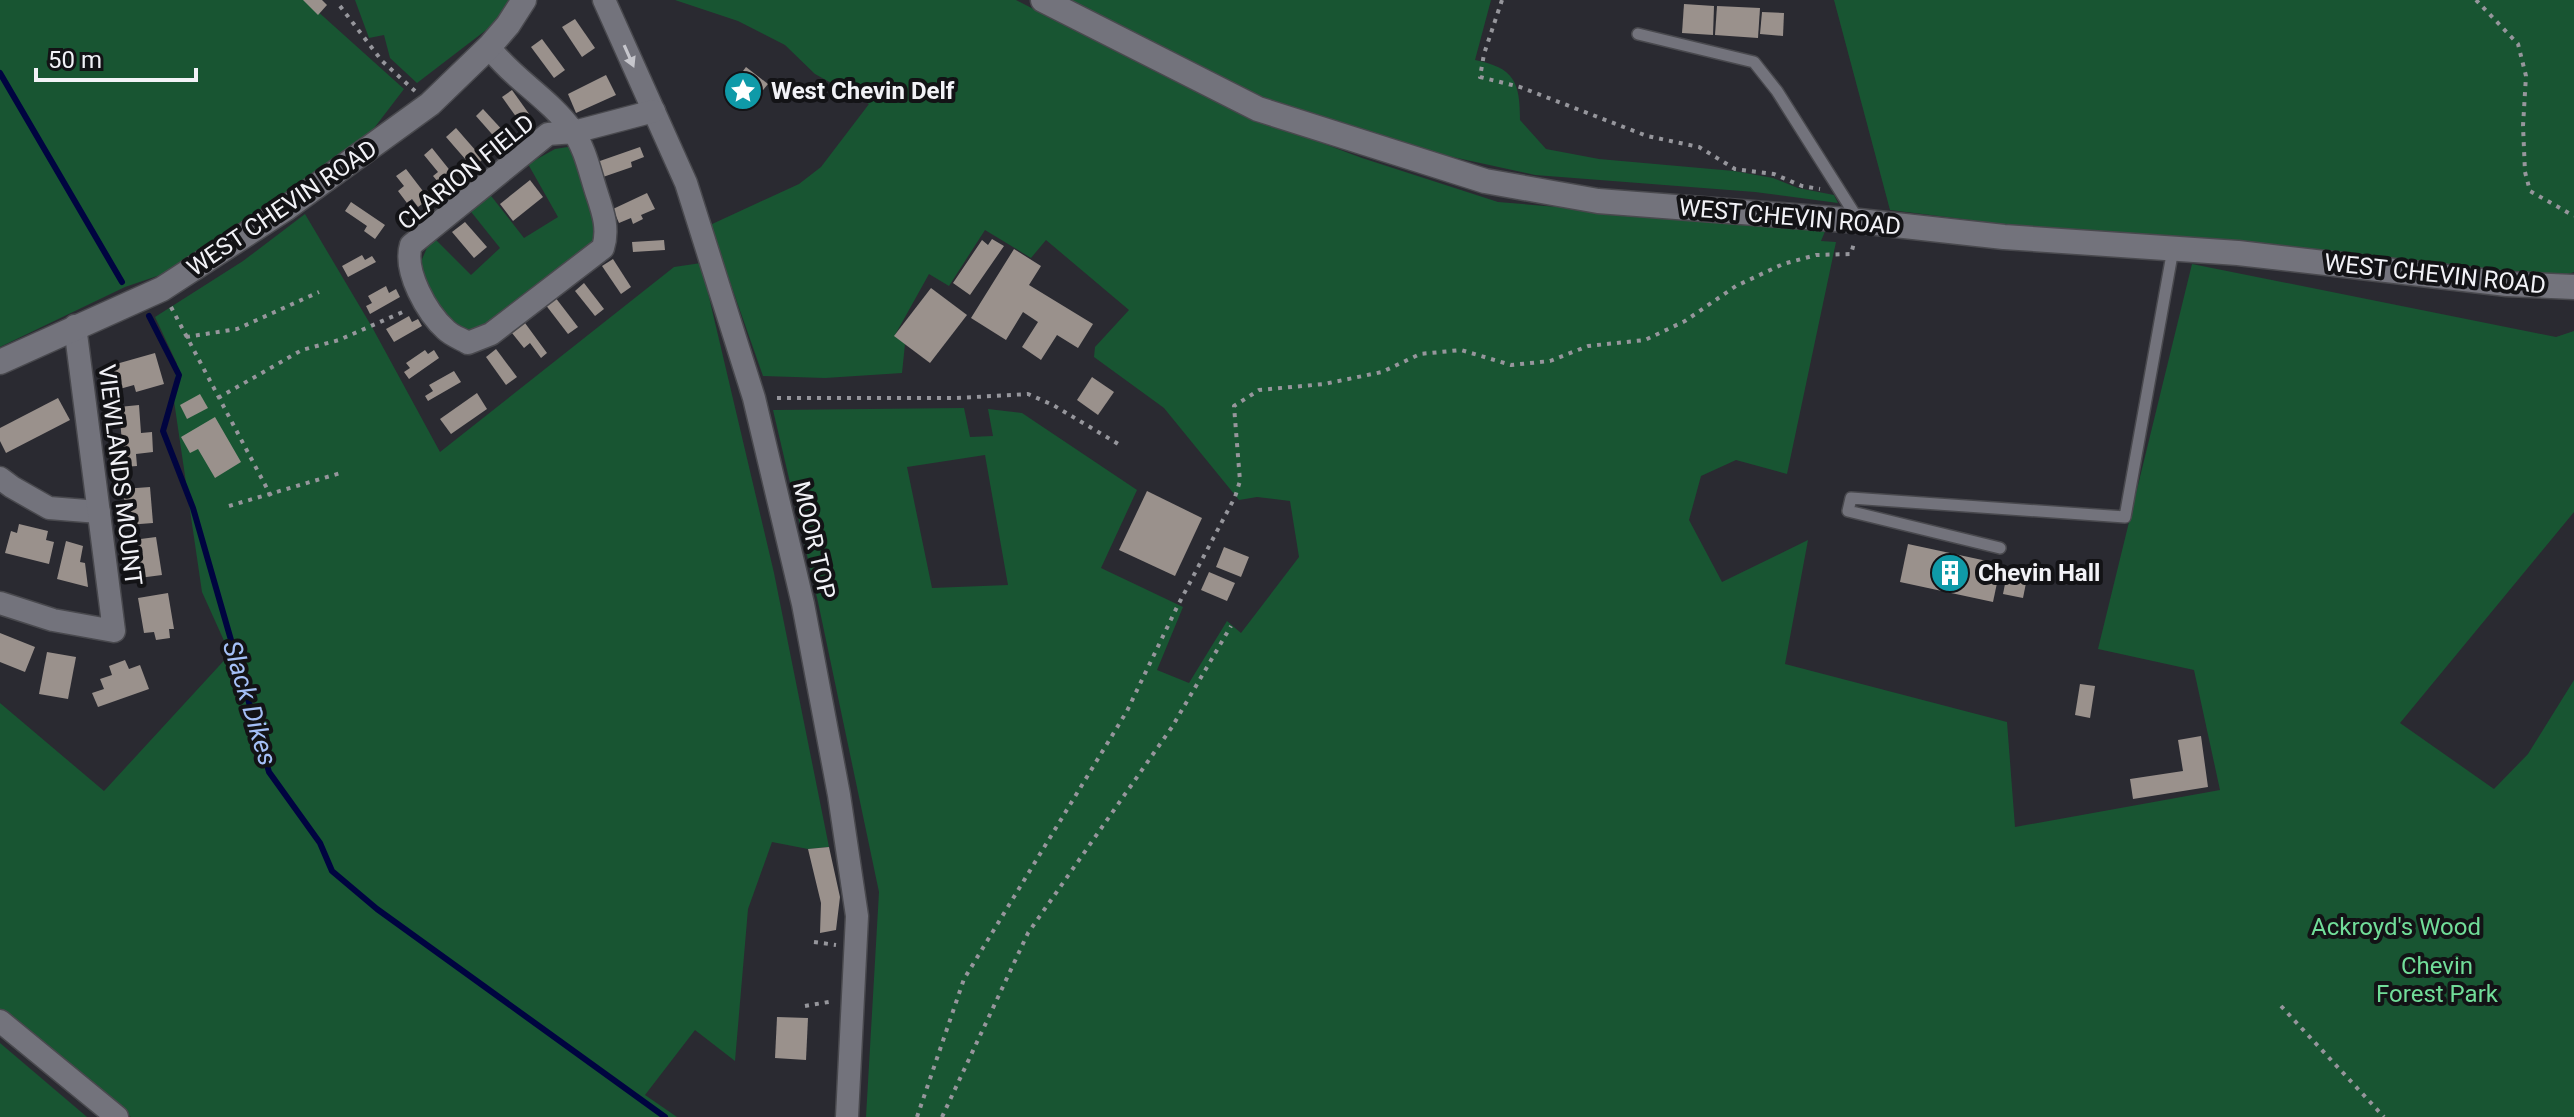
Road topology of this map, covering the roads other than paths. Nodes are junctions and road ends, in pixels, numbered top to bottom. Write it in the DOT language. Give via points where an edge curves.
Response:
graph roads {
  1 [pos="524,0"];
  2 [pos="604,0"];
  3 [pos="1043,0"];
  4 [pos="1638,34"];
  5 [pos="489,47"];
  6 [pos="654,111"];
  7 [pos="574,132"];
  8 [pos="1859,221"];
  9 [pos="2173,249"];
  10 [pos="2574,287"];
  11 [pos="75,326"];
  12 [pos="0,362"];
  13 [pos="0,478"];
  14 [pos="99,512"];
  15 [pos="2000,548"];
  16 [pos="0,603"];
  17 [pos="0,1021"];
  18 [pos="117,1117"];
  19 [pos="847,1117"];
  1 -- 5 [label="street, WEST CHEVIN ROAD"];
  2 -- 6 [label="street, MOOR TOP, one-way"];
  3 -- 8 [label="street, WEST CHEVIN ROAD" via="1258,109 1485,181 1598,201"];
  4 -- 8 [label="lane" via="1754,62"];
  5 -- 7 [label="street, CLARION FIELD"];
  5 -- 11 [label="street, WEST CHEVIN ROAD" via="430,104 285,209 162,289"];
  6 -- 7 [label="street"];
  6 -- 19 [label="street, MOOR TOP" via="686,183 754,398 803,604 857,916"];
  7 -- 7 [label="street, CLARION FIELD" via="604,216 603,248 491,334 468,343 446,331 416,289 409,263 411,245 548,134"];
  8 -- 9 [label="street, WEST CHEVIN ROAD"];
  9 -- 10 [label="street, WEST CHEVIN ROAD"];
  9 -- 15 [label="lane" via="2125,517 1851,498 1848,511"];
  11 -- 12 [label="street, WEST CHEVIN ROAD"];
  11 -- 14 [label="street, VIEWLANDS MOUNT"];
  13 -- 14 [label="street" via="49,508"];
  14 -- 16 [label="street, VIEWLANDS MOUNT" via="114,631"];
  17 -- 18 [label="street"];
}
